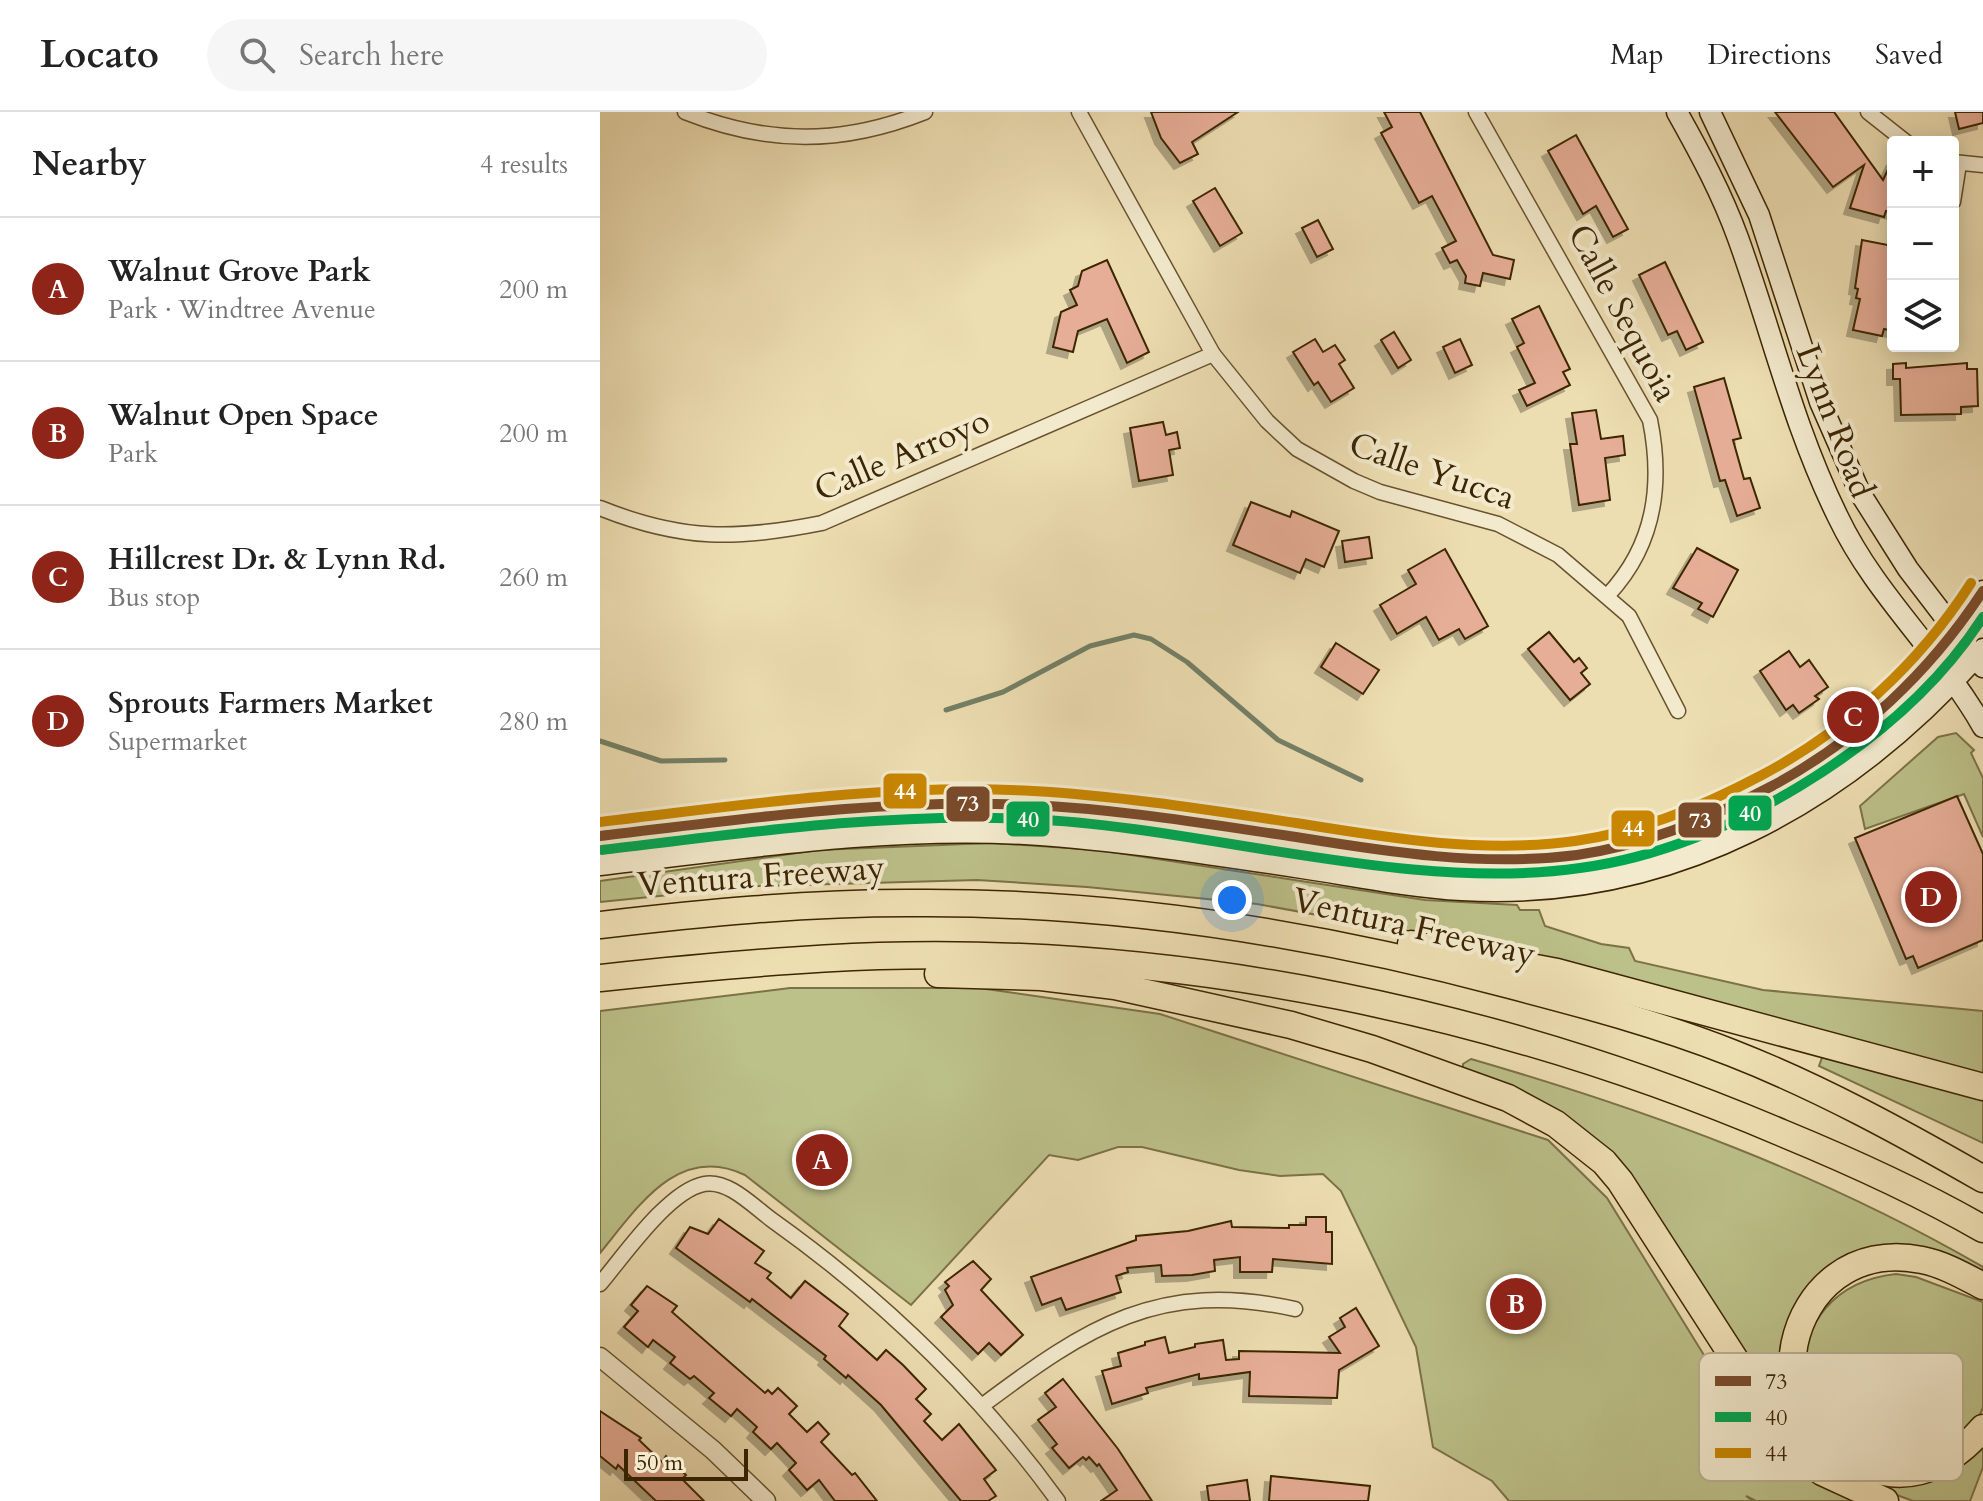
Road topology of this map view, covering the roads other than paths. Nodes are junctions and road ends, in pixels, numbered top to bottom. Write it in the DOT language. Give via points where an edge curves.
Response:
graph roads {
  1 [pos="685,112"];
  2 [pos="925,112"];
  3 [pos="1079,112"];
  4 [pos="1476,112"];
  5 [pos="1677,112"];
  6 [pos="1710,112"];
  7 [pos="1868,112"];
  8 [pos="1898,136"];
  9 [pos="1959,163"];
  10 [pos="1983,165"];
  11 [pos="1213,354"];
  12 [pos="600,508"];
  13 [pos="1983,591"];
  14 [pos="1608,595"];
  15 [pos="1956,633"];
  16 [pos="1933,658"];
  17 [pos="1981,658"];
  18 [pos="1952,683"];
  19 [pos="1678,711"];
  20 [pos="1983,727"];
  21 [pos="600,836"];
  22 [pos="1594,850"];
  23 [pos="600,865"];
  24 [pos="1543,889"];
  25 [pos="1233,924"];
  26 [pos="600,925"];
  27 [pos="752,962"];
  28 [pos="600,978"];
  29 [pos="1983,1087"];
  30 [pos="1983,1179"];
  31 [pos="1983,1229"];
  32 [pos="600,1284"];
  33 [pos="1983,1286"];
  34 [pos="1295,1309"];
  35 [pos="1731,1353"];
  36 [pos="1791,1353"];
  37 [pos="600,1357"];
  38 [pos="983,1405"];
  39 [pos="1983,1428"];
  40 [pos="1963,1448"];
  41 [pos="1842,1481"];
  42 [pos="766,1501"];
  43 [pos="1058,1501"];
  44 [pos="1885,1501"];
  1 -- 2 [label="street" via="725,128 770,137 813,137 863,132"];
  3 -- 11 [label="street, Calle Yucca"];
  4 -- 14 [label="street, Calle Sequoia" via="1650,420 1655,505 1635,559"];
  5 -- 16 [label="main road, Lynn Road" via="1737,236 1782,381 1838,518 1884,593"];
  6 -- 15 [label="main road, Lynn Road" via="1759,215 1844,459 1878,524"];
  7 -- 8 [label="street"];
  9 -- 10 [label="street"];
  11 -- 12 [label="street, Calle Arroyo" via="822,523 724,537 637,523"];
  11 -- 14 [label="street, Calle Yucca" via="1297,449 1380,492 1514,531 1558,555"];
  13 -- 15 [label="main road"];
  14 -- 19 [label="street, Calle Yucca" via="1629,616"];
  15 -- 16 [label="main road"];
  15 -- 17 [label="main road, Lynn Road"];
  16 -- 18 [label="main road, Lynn Road"];
  16 -- 22 [label="main road" via="1865,724 1792,775 1702,817"];
  17 -- 18 [label="main road"];
  18 -- 20 [label="main road, Lynn Road"];
  18 -- 24 [label="main road" via="1865,763 1775,821 1655,871"];
  21 -- 22 [label="main road" via="827,810 979,803 1147,815 1444,858 1551,858"];
  22 -- 24 [label="main road" via="1537,875"];
  23 -- 24 [label="main road" via="883,836 1023,834 1162,846 1418,886"];
  25 -- 26 [label="highway, Ventura Freeway" via="1099,910 910,903 816,905"];
  25 -- 29 [label="highway" via="1362,936 1557,972"];
  25 -- 30 [label="highway, Ventura Freeway" via="1370,951 1638,1018 1736,1054"];
  27 -- 28 [label="highway"];
  27 -- 31 [label="highway" via="881,956 1062,961 1265,984 1444,1019 1676,1089 1818,1148"];
  27 -- 35 [label="highway" via="806,975 1041,977 1115,986 1291,1025 1508,1098 1556,1124 1604,1162"];
  32 -- 38 [label="street" via="681,1196 707,1183 728,1188 887,1309"];
  33 -- 36 [label="highway" via="1921,1260 1863,1263 1815,1295"];
  34 -- 38 [label="street" via="1225,1299 1129,1314 1071,1340"];
  37 -- 42 [label="street"];
  38 -- 43 [label="street"];
  39 -- 40 [label="highway"];
  41 -- 44 [label="highway"];
}
